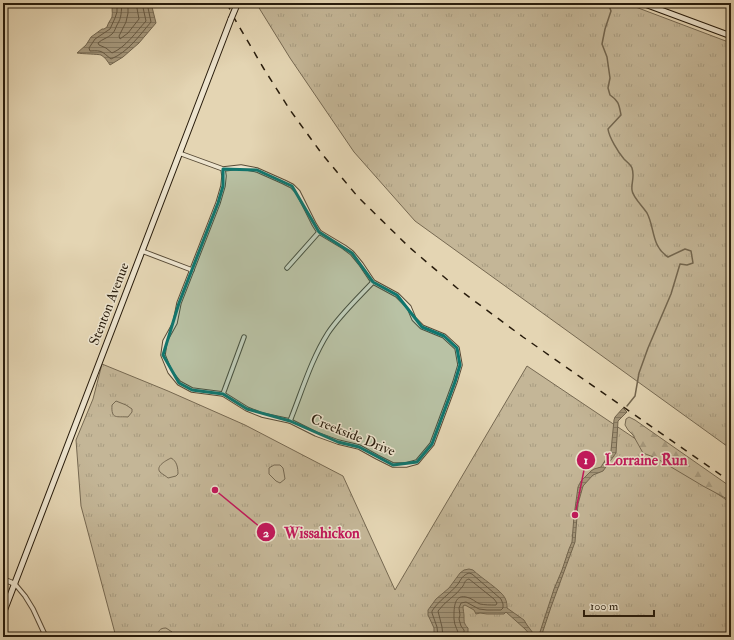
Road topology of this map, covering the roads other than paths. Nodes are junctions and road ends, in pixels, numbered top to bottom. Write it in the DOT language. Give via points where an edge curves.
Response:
graph roads {
  1 [pos="642,3"];
  2 [pos="237,5"];
  3 [pos="731,36"];
  4 [pos="179,153"];
  5 [pos="223,169"];
  6 [pos="319,232"];
  7 [pos="142,251"];
  8 [pos="288,268"];
  9 [pos="192,270"];
  10 [pos="373,282"];
  11 [pos="244,337"];
  12 [pos="223,394"];
  13 [pos="290,421"];
  14 [pos="3,579"];
  15 [pos="15,584"];
  16 [pos="3,614"];
  17 [pos="46,637"];
  1 -- 3 [label="main road"];
  2 -- 4 [label="main road, Stenton Avenue, bridge"];
  4 -- 5 [label="street, Creekside Drive"];
  4 -- 7 [label="main road, Stenton Avenue"];
  5 -- 6 [label="street, Creekside Drive" via="241,167 257,170 292,186 298,192"];
  5 -- 9 [label="street, Creekside Drive" via="224,186"];
  6 -- 8 [label="street"];
  6 -- 10 [label="street, Creekside Drive" via="352,253"];
  7 -- 9 [label="street"];
  7 -- 15 [label="main road, Stenton Avenue"];
  9 -- 12 [label="street, Creekside Drive" via="179,303 175,323 165,341 163,355 170,372 178,382 192,390"];
  10 -- 13 [label="street" via="329,332 316,356"];
  10 -- 13 [label="street, Creekside Drive" via="397,295 409,307 414,319 422,326 444,336 457,348 460,365 456,382 432,444 417,462 392,465 359,447 316,434"];
  11 -- 12 [label="street"];
  12 -- 13 [label="street, Creekside Drive" via="247,409"];
  14 -- 15 [label="street"];
  15 -- 16 [label="main road, Stenton Avenue"];
  15 -- 17 [label="street" via="33,609"];
}
